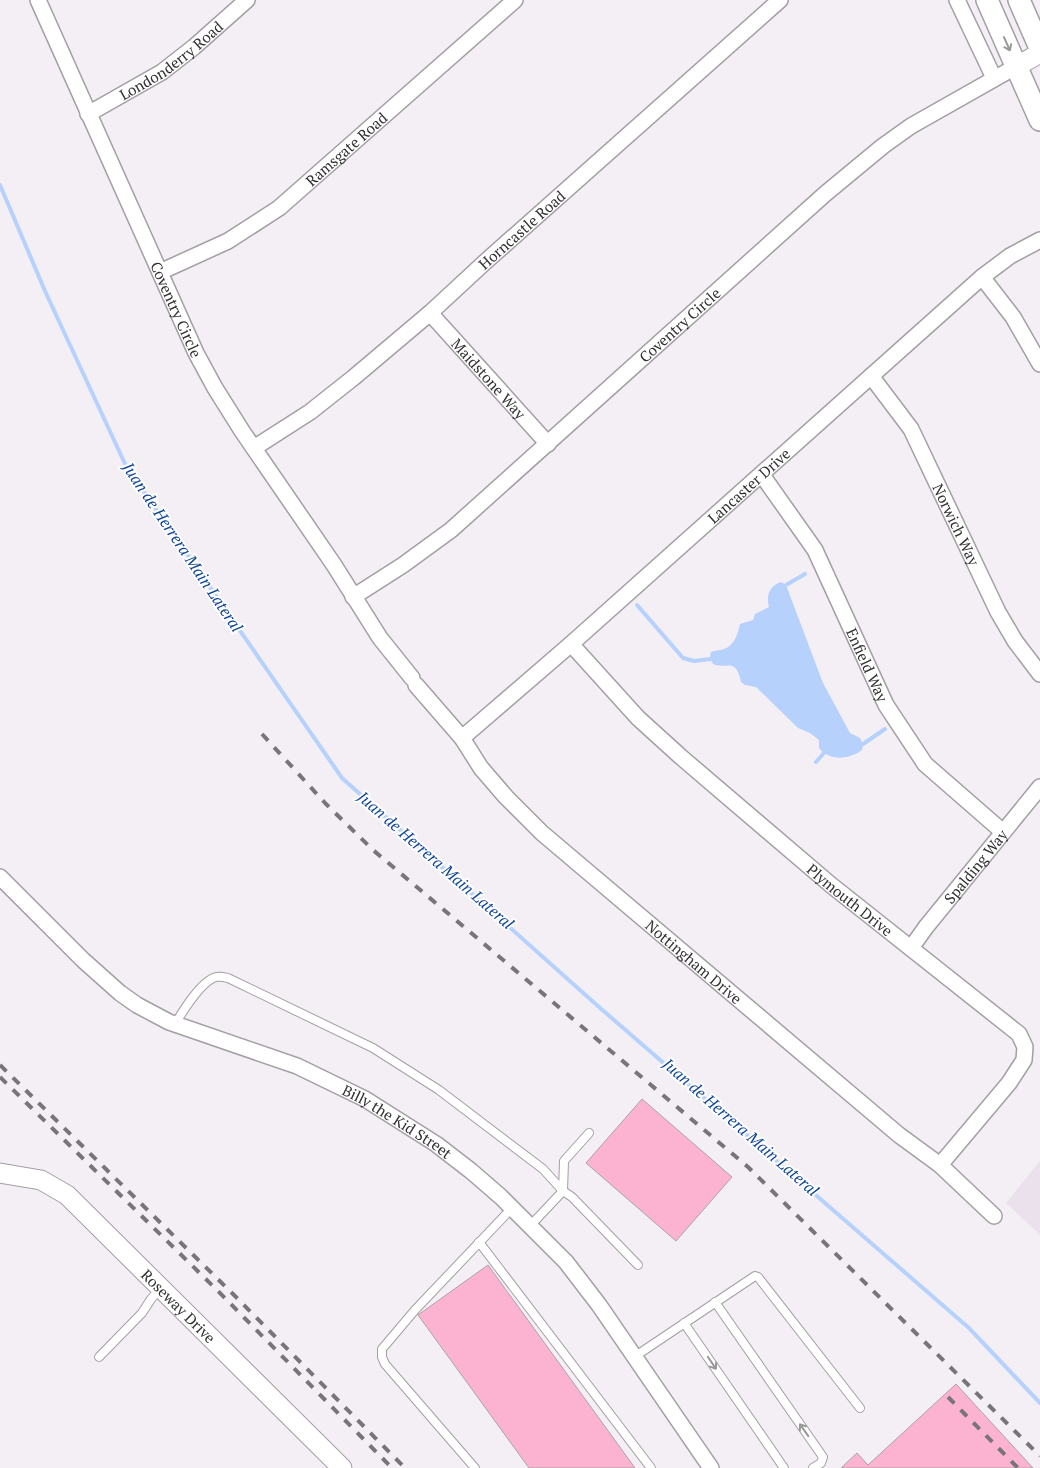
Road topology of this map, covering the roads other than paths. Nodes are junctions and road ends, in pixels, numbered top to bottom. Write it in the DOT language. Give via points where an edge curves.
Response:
graph roads {
  1 [pos="38,0"];
  2 [pos="247,0"];
  3 [pos="515,0"];
  4 [pos="780,0"];
  5 [pos="957,0"];
  6 [pos="987,0"];
  7 [pos="1018,0"];
  8 [pos="1040,48"];
  9 [pos="1040,53"];
  10 [pos="1017,66"];
  11 [pos="994,78"];
  12 [pos="88,114"];
  13 [pos="1040,120"];
  14 [pos="1040,240"];
  15 [pos="160,272"];
  16 [pos="982,277"];
  17 [pos="430,313"];
  18 [pos="1040,364"];
  19 [pos="871,376"];
  20 [pos="548,444"];
  21 [pos="254,448"];
  22 [pos="762,474"];
  23 [pos="353,597"];
  24 [pos="380,638"];
  25 [pos="571,644"];
  26 [pos="1040,674"];
  27 [pos="462,738"];
  28 [pos="1040,787"];
  29 [pos="1003,832"];
  30 [pos="0,877"];
  31 [pos="911,948"];
  32 [pos="175,1024"];
  33 [pos="589,1133"];
  34 [pos="940,1165"];
  35 [pos="0,1173"];
  36 [pos="563,1191"];
  37 [pos="512,1208"];
  38 [pos="994,1216"];
  39 [pos="530,1226"];
  40 [pos="479,1242"];
  41 [pos="638,1265"];
  42 [pos="161,1287"];
  43 [pos="715,1302"];
  44 [pos="684,1323"];
  45 [pos="99,1357"];
  46 [pos="634,1357"];
  47 [pos="860,1408"];
  48 [pos="342,1468"];
  49 [pos="475,1468"];
  50 [pos="651,1468"];
  51 [pos="711,1468"];
  52 [pos="784,1468"];
  53 [pos="813,1468"];
  1 -- 12 [label="street, Coventry Circle"];
  2 -- 12 [label="street, Londonderry Road" via="162,72"];
  3 -- 15 [label="street, Ramsgate Road" via="279,208 228,241"];
  4 -- 17 [label="street, Horncastle Road"];
  5 -- 11 [label="street"];
  6 -- 10 [label="main road, one-way"];
  7 -- 8 [label="main road"];
  9 -- 10 [label="street"];
  10 -- 11 [label="street, Coventry Circle"];
  10 -- 13 [label="main road"];
  11 -- 20 [label="street, Coventry Circle" via="938,109 883,146 825,194"];
  12 -- 15 [label="street, Coventry Circle"];
  14 -- 16 [label="street, Lancaster Drive" via="1010,256"];
  15 -- 21 [label="street, Coventry Circle" via="215,388"];
  16 -- 18 [label="street" via="1013,317"];
  16 -- 19 [label="street, Lancaster Drive"];
  17 -- 20 [label="street, Maidstone Way"];
  17 -- 21 [label="street, Horncastle Road" via="317,406"];
  19 -- 22 [label="street, Lancaster Drive"];
  19 -- 26 [label="street, Norwich Way" via="910,429 998,612"];
  20 -- 23 [label="street, Coventry Circle" via="451,530"];
  21 -- 23 [label="street, Coventry Circle"];
  22 -- 25 [label="street, Lancaster Drive"];
  22 -- 29 [label="street, Enfield Way" via="815,550 886,705 925,764"];
  23 -- 24 [label="street, Coventry Circle"];
  24 -- 27 [label="street, Nottingham Drive"];
  25 -- 27 [label="street, Lancaster Drive"];
  25 -- 31 [label="street, Plymouth Drive" via="638,718 681,758"];
  27 -- 34 [label="street, Nottingham Drive" via="481,768 542,833"];
  28 -- 29 [label="street, Spalding Way"];
  29 -- 31 [label="street, Spalding Way"];
  30 -- 32 [label="street, Billy the Kid Street" via="120,993"];
  31 -- 34 [label="street, Plymouth Drive" via="1019,1034 1025,1047 1024,1060 1009,1082"];
  32 -- 36 [label="lane" via="191,998 214,977 228,978 374,1048 440,1090 543,1169"];
  32 -- 37 [label="street, Billy the Kid Street" via="297,1066 365,1099 436,1144"];
  33 -- 36 [label="lane" via="564,1161"];
  34 -- 38 [label="street, Nottingham Drive"];
  35 -- 42 [label="street, Roseway Drive" via="41,1180 67,1195"];
  36 -- 39 [label="lane"];
  36 -- 41 [label="lane"];
  37 -- 39 [label="street, Billy the Kid Street"];
  37 -- 40 [label="lane"];
  39 -- 46 [label="street, Billy the Kid Street" via="566,1262"];
  40 -- 49 [label="lane" via="382,1349 385,1364"];
  40 -- 50 [label="lane"];
  42 -- 45 [label="lane" via="142,1313"];
  42 -- 48 [label="street, Roseway Drive"];
  43 -- 44 [label="lane"];
  43 -- 47 [label="lane" via="752,1277 758,1278"];
  53 -- 43 [label="lane, one-way" via="821,1463 823,1457"];
  44 -- 46 [label="lane"];
  44 -- 52 [label="lane, one-way"];
  46 -- 51 [label="street, Billy the Kid Street"];
}
